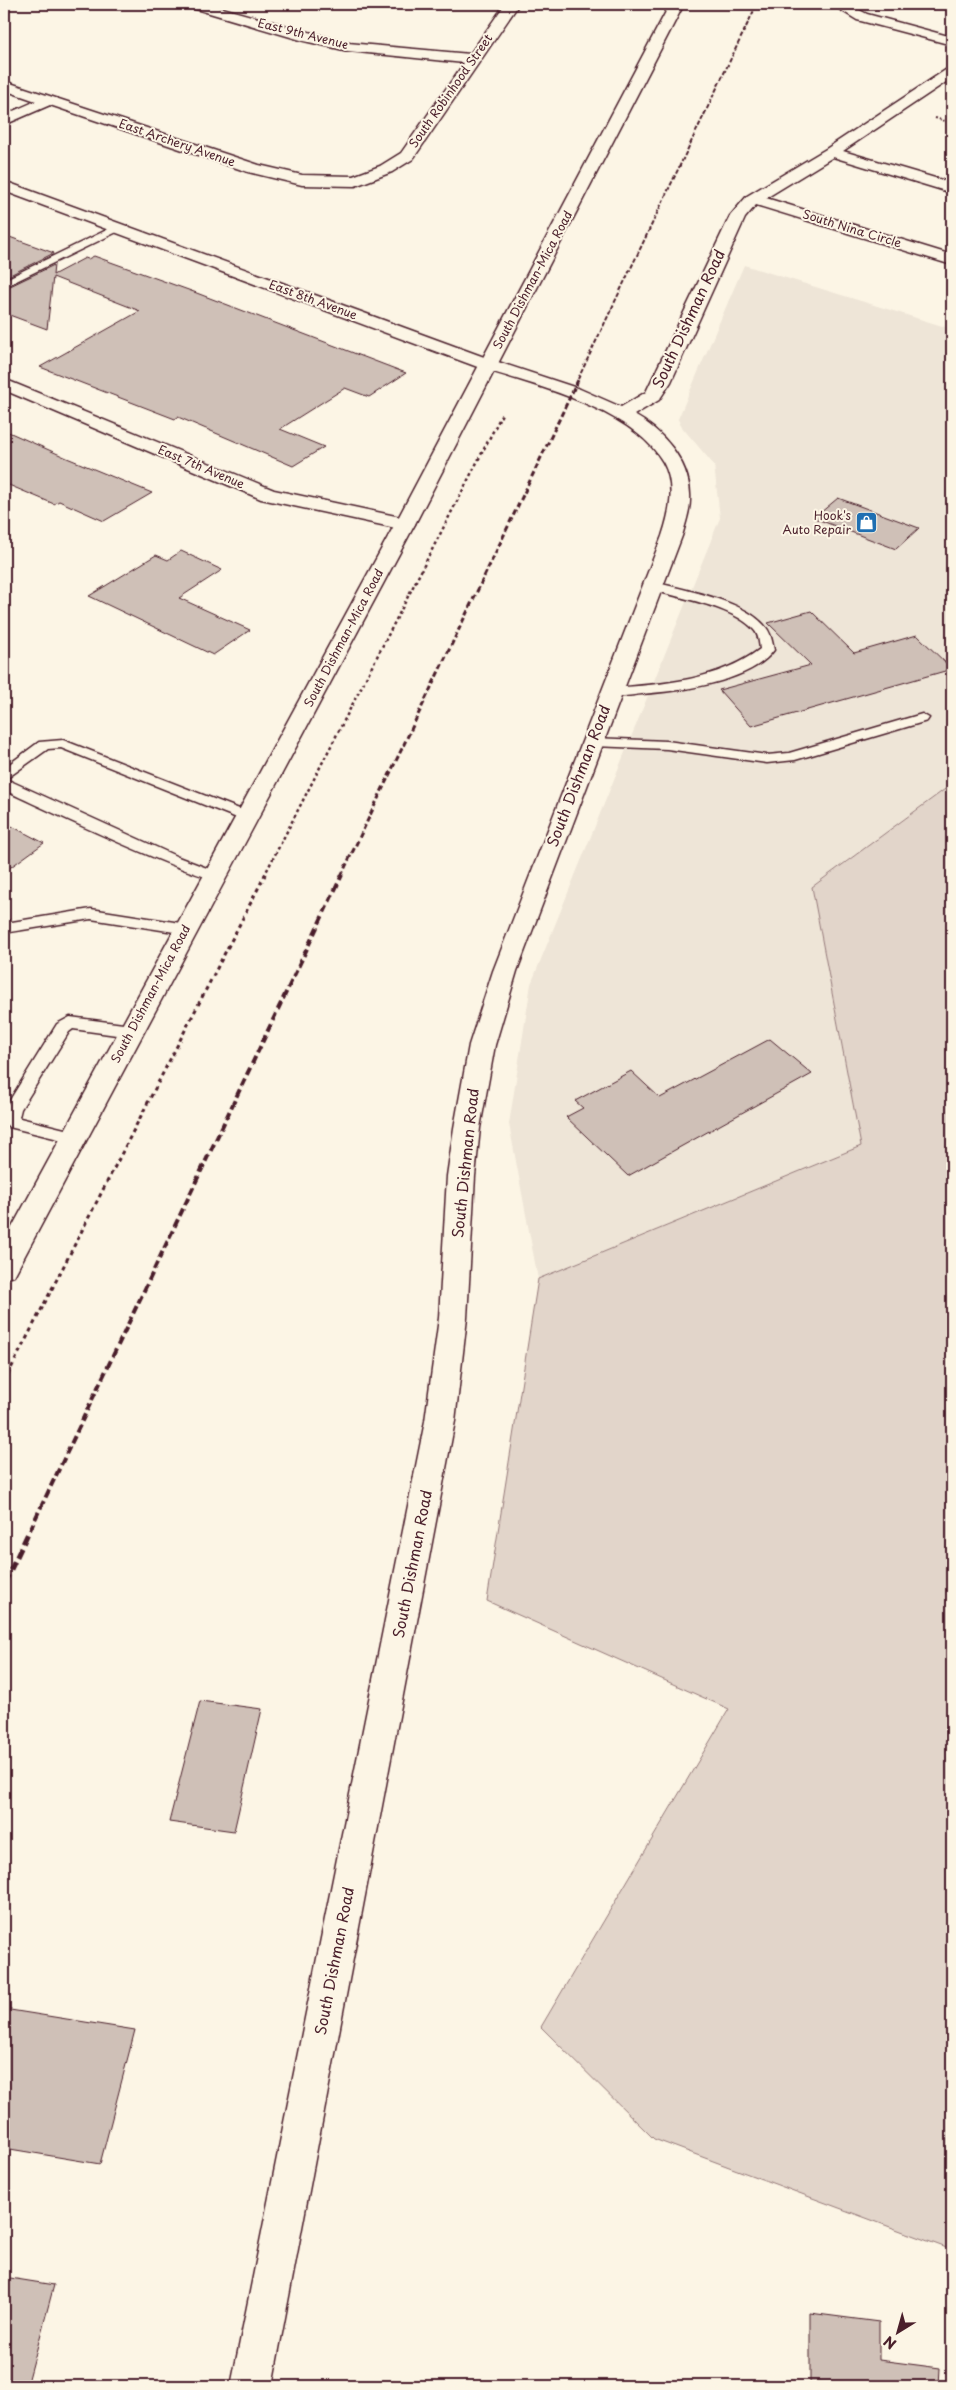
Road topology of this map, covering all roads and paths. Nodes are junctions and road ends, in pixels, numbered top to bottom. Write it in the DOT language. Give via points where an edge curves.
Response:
graph roads {
  1 [pos="194,4"];
  2 [pos="512,4"];
  3 [pos="677,4"];
  4 [pos="838,4"];
  5 [pos="952,41"];
  6 [pos="473,60"];
  7 [pos="952,72"];
  8 [pos="4,85"];
  9 [pos="31,94"];
  10 [pos="50,100"];
  11 [pos="4,106"];
  12 [pos="935,118"];
  13 [pos="4,121"];
  14 [pos="952,123"];
  15 [pos="831,152"];
  16 [pos="355,180"];
  17 [pos="4,186"];
  18 [pos="952,188"];
  19 [pos="753,199"];
  20 [pos="117,228"];
  21 [pos="952,260"];
  22 [pos="4,284"];
  23 [pos="489,365"];
  24 [pos="4,384"];
  25 [pos="503,412"];
  26 [pos="622,414"];
  27 [pos="405,524"];
  28 [pos="652,586"];
  29 [pos="612,692"];
  30 [pos="922,718"];
  31 [pos="593,742"];
  32 [pos="4,775"];
  33 [pos="4,783"];
  34 [pos="247,817"];
  35 [pos="215,876"];
  36 [pos="4,924"];
  37 [pos="187,929"];
  38 [pos="131,1031"];
  39 [pos="75,1137"];
  40 [pos="4,1268"];
  41 [pos="4,1382"];
  42 [pos="251,2386"];
  1 -- 6 [label="street, East 9th Avenue" via="348,47"];
  2 -- 6 [label="street, South Robinhood Street"];
  3 -- 23 [label="street, South Dishman-Mica Road"];
  4 -- 5 [label="street" via="862,17"];
  6 -- 16 [label="street, South Robinhood Street" via="407,156 386,169"];
  7 -- 15 [label="street, South Dishman Road"];
  8 -- 9 [label="street, East Archery Avenue"];
  9 -- 10 [label="street, East Archery Avenue"];
  9 -- 11 [label="street"];
  10 -- 13 [label="street"];
  10 -- 16 [label="street, East Archery Avenue" via="254,169 302,180"];
  12 -- 14 [label="path"];
  15 -- 18 [label="street"];
  15 -- 19 [label="street, South Dishman Road"];
  17 -- 20 [label="street, East 8th Avenue"];
  19 -- 21 [label="street, South Nina Circle"];
  19 -- 26 [label="street, South Dishman Road" via="738,216 662,382 652,396"];
  20 -- 22 [label="lane"];
  20 -- 23 [label="street, East 8th Avenue"];
  23 -- 26 [label="street, East 8th Avenue" via="573,393"];
  23 -- 27 [label="street, South Dishman-Mica Road"];
  24 -- 27 [label="street, East 7th Avenue" via="268,495"];
  25 -- 41 [label="path"];
  26 -- 28 [label="street, South Dishman Road" via="652,435 666,452 680,486 678,518"];
  27 -- 34 [label="street, South Dishman-Mica Road"];
  28 -- 29 [label="street, South Dishman Road"];
  28 -- 29 [label="lane" via="717,605 745,617 760,628 767,650 758,658 697,683 666,689"];
  29 -- 31 [label="street, South Dishman Road"];
  30 -- 31 [label="lane" via="790,757 768,759 667,745"];
  31 -- 42 [label="street, South Dishman Road" via="505,971 475,1077 462,1176 453,1318 440,1421"];
  32 -- 34 [label="lane" via="44,745 63,744"];
  33 -- 35 [label="lane"];
  34 -- 35 [label="street, South Dishman-Mica Road"];
  35 -- 37 [label="street, South Dishman-Mica Road"];
  36 -- 37 [label="lane" via="10,927 91,914"];
  37 -- 38 [label="street, South Dishman-Mica Road"];
  38 -- 39 [label="street, South Dishman-Mica Road"];
  38 -- 39 [label="lane" via="70,1023 63,1028 13,1108 10,1118 16,1123"];
  39 -- 40 [label="street, South Dishman-Mica Road"];
}
